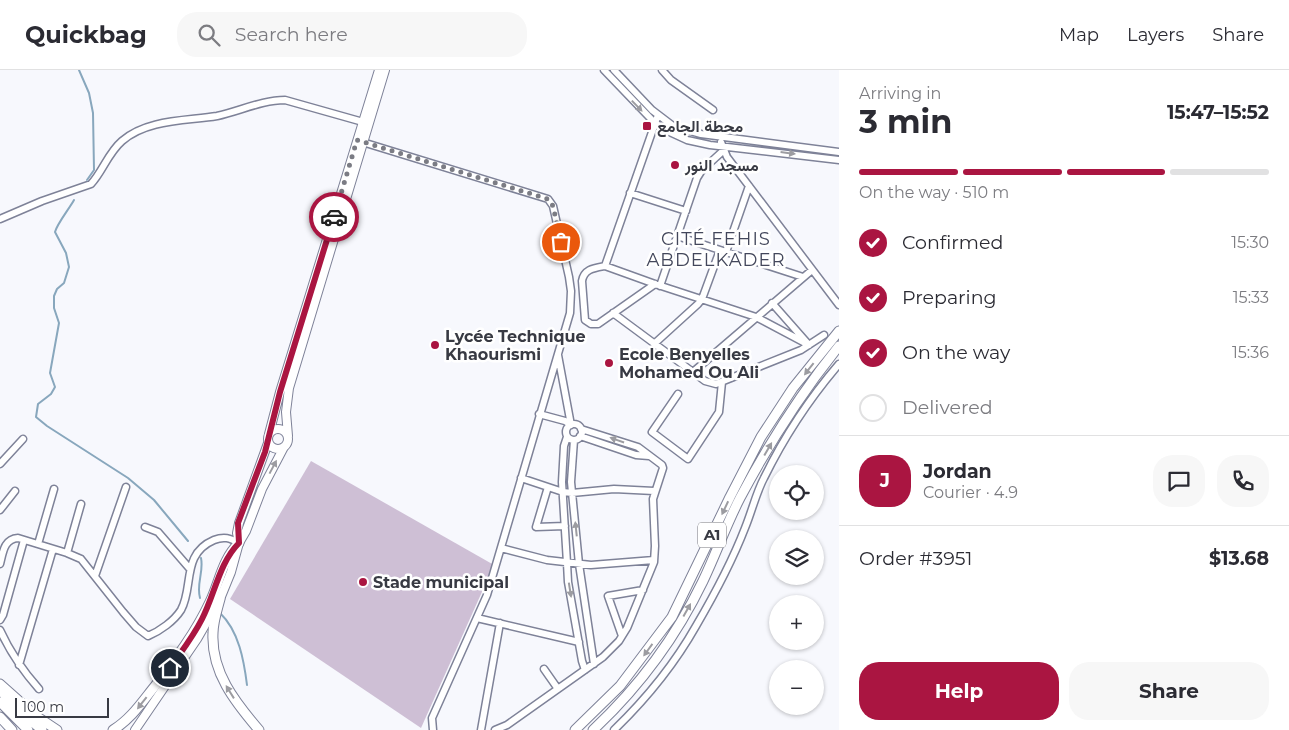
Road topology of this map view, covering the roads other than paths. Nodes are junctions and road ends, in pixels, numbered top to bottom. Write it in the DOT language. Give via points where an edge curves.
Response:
graph roads {
  1 [pos="379,70"];
  2 [pos="385,70"];
  3 [pos="604,70"];
  4 [pos="614,70"];
  5 [pos="662,70"];
  6 [pos="713,110"];
  7 [pos="658,115"];
  8 [pos="363,122"];
  9 [pos="655,123"];
  10 [pos="721,137"];
  11 [pos="360,141"];
  12 [pos="723,148"];
  13 [pos="839,152"];
  14 [pos="839,160"];
  15 [pos="749,186"];
  16 [pos="630,193"];
  17 [pos="686,211"];
  18 [pos="0,219"];
  19 [pos="677,236"];
  20 [pos="723,251"];
  21 [pos="605,266"];
  22 [pos="812,270"];
  23 [pos="803,277"];
  24 [pos="658,285"];
  25 [pos="702,299"];
  26 [pos="772,303"];
  27 [pos="839,305"];
  28 [pos="613,313"];
  29 [pos="756,316"];
  30 [pos="839,331"];
  31 [pos="824,335"];
  32 [pos="654,344"];
  33 [pos="809,345"];
  34 [pos="839,346"];
  35 [pos="558,351"];
  36 [pos="839,364"];
  37 [pos="693,372"];
  38 [pos="722,382"];
  39 [pos="678,394"];
  40 [pos="540,414"];
  41 [pos="571,425"];
  42 [pos="581,429"];
  43 [pos="269,434"];
  44 [pos="288,436"];
  45 [pos="574,438"];
  46 [pos="23,439"];
  47 [pos="268,443"];
  48 [pos="284,448"];
  49 [pos="651,456"];
  50 [pos="0,464"];
  51 [pos="521,478"];
  52 [pos="126,487"];
  53 [pos="548,487"];
  54 [pos="54,489"];
  55 [pos="654,491"];
  56 [pos="15,492"];
  57 [pos="563,492"];
  58 [pos="572,493"];
  59 [pos="81,504"];
  60 [pos="0,510"];
  61 [pos="565,526"];
  62 [pos="145,528"];
  63 [pos="24,540"];
  64 [pos="239,543"];
  65 [pos="38,544"];
  66 [pos="501,548"];
  67 [pos="53,549"];
  68 [pos="67,552"];
  69 [pos="654,560"];
  70 [pos="567,563"];
  71 [pos="0,564"];
  72 [pos="579,564"];
  73 [pos="190,569"];
  74 [pos="95,576"];
  75 [pos="643,590"];
  76 [pos="220,599"];
  77 [pos="477,618"];
  78 [pos="0,620"];
  79 [pos="500,624"];
  80 [pos="0,630"];
  81 [pos="622,636"];
  82 [pos="579,642"];
  83 [pos="594,664"];
  84 [pos="19,665"];
  85 [pos="544,669"];
  86 [pos="585,670"];
  87 [pos="0,684"];
  88 [pos="39,689"];
  89 [pos="558,689"];
  90 [pos="0,690"];
  91 [pos="0,702"];
  92 [pos="0,717"];
  93 [pos="12,730"];
  94 [pos="28,730"];
  95 [pos="42,730"];
  96 [pos="56,730"];
  97 [pos="113,730"];
  98 [pos="135,730"];
  99 [pos="260,730"];
  100 [pos="433,730"];
  101 [pos="481,730"];
  102 [pos="495,730"];
  103 [pos="575,730"];
  104 [pos="593,730"];
  105 [pos="614,730"];
  1 -- 8 [label="main road"];
  2 -- 11 [label="main road"];
  3 -- 9 [label="street, one-way"];
  4 -- 7 [label="street"];
  5 -- 6 [label="street"];
  7 -- 9 [label="street"];
  7 -- 10 [label="street" via="673,126"];
  8 -- 11 [label="main road"];
  8 -- 18 [label="street" via="280,100 219,115 152,126 122,141 91,184"];
  9 -- 12 [label="street" via="688,140"];
  9 -- 16 [label="street"];
  10 -- 12 [label="street"];
  10 -- 13 [label="street"];
  11 -- 35 [label="street" via="551,201 571,292 570,313"];
  11 -- 43 [label="main road"];
  11 -- 44 [label="main road" via="289,388"];
  12 -- 14 [label="street, one-way"];
  12 -- 15 [label="street"];
  12 -- 17 [label="street" via="699,174"];
  15 -- 20 [label="street"];
  15 -- 22 [label="street"];
  16 -- 17 [label="street"];
  16 -- 21 [label="street"];
  17 -- 19 [label="street"];
  19 -- 20 [label="street"];
  19 -- 24 [label="street"];
  20 -- 23 [label="street"];
  20 -- 25 [label="street"];
  21 -- 24 [label="street"];
  21 -- 28 [label="street" via="583,275 585,320 598,324"];
  22 -- 23 [label="street"];
  22 -- 27 [label="street"];
  23 -- 26 [label="street"];
  24 -- 25 [label="street"];
  24 -- 28 [label="street"];
  25 -- 29 [label="street"];
  25 -- 32 [label="street"];
  26 -- 29 [label="street"];
  26 -- 33 [label="street"];
  28 -- 32 [label="street"];
  29 -- 33 [label="street"];
  29 -- 37 [label="street"];
  30 -- 103 [label="highway, A1, one-way" via="794,388 762,437 672,617 620,686"];
  31 -- 33 [label="street"];
  32 -- 37 [label="street"];
  33 -- 38 [label="street"];
  104 -- 34 [label="highway, A1, one-way" via="633,688 670,640 702,583 739,500 770,444"];
  35 -- 40 [label="street"];
  35 -- 41 [label="street"];
  36 -- 105 [label="street" via="815,394 762,480 745,529 696,626 662,677"];
  37 -- 38 [label="street" via="705,381"];
  38 -- 39 [label="street" via="719,412 688,459 652,432"];
  40 -- 41 [label="street"];
  40 -- 51 [label="street"];
  41 -- 42 [label="street"];
  41 -- 45 [label="street" via="566,430"];
  42 -- 45 [label="street"];
  49 -- 42 [label="street, one-way" via="638,447"];
  43 -- 44 [label="main road" via="277,429 284,430"];
  43 -- 47 [label="main road"];
  44 -- 48 [label="main road"];
  45 -- 49 [label="street"];
  45 -- 57 [label="street" via="564,446"];
  45 -- 58 [label="street"];
  46 -- 50 [label="street"];
  47 -- 48 [label="main road" via="275,449"];
  47 -- 64 [label="main road" via="238,523"];
  64 -- 48 [label="main road, one-way"];
  49 -- 55 [label="street" via="660,462 662,468"];
  51 -- 53 [label="street"];
  51 -- 66 [label="street"];
  52 -- 74 [label="street"];
  53 -- 57 [label="street"];
  53 -- 61 [label="street" via="536,527"];
  54 -- 65 [label="street"];
  55 -- 58 [label="street" via="614,489"];
  55 -- 69 [label="street"];
  56 -- 60 [label="street"];
  57 -- 58 [label="street"];
  57 -- 61 [label="street"];
  72 -- 58 [label="street, one-way"];
  59 -- 68 [label="street"];
  61 -- 70 [label="street"];
  62 -- 73 [label="street" via="158,532"];
  63 -- 65 [label="street"];
  63 -- 71 [label="street" via="9,540"];
  63 -- 78 [label="street"];
  64 -- 73 [label="street" via="224,537 208,542 195,555"];
  64 -- 76 [label="main road"];
  64 -- 97 [label="highway, one-way" via="226,558 202,620 189,641 135,712"];
  65 -- 67 [label="street"];
  66 -- 70 [label="street"];
  66 -- 77 [label="street"];
  67 -- 68 [label="street"];
  67 -- 84 [label="street"];
  68 -- 74 [label="street" via="81,559"];
  69 -- 72 [label="street"];
  69 -- 75 [label="street"];
  70 -- 72 [label="street"];
  70 -- 82 [label="street, one-way"];
  72 -- 83 [label="street"];
  73 -- 74 [label="street" via="181,609 159,631 148,636 130,620"];
  75 -- 81 [label="street"];
  75 -- 81 [label="street" via="608,596"];
  76 -- 98 [label="main road"];
  99 -- 76 [label="highway, one-way" via="232,696 217,666 213,632"];
  77 -- 79 [label="street"];
  77 -- 100 [label="street" via="432,718"];
  79 -- 82 [label="street"];
  79 -- 101 [label="street"];
  80 -- 84 [label="street"];
  81 -- 83 [label="street"];
  82 -- 86 [label="street"];
  83 -- 86 [label="street"];
  84 -- 88 [label="street"];
  85 -- 89 [label="street"];
  86 -- 89 [label="street"];
  87 -- 96 [label="highway"];
  89 -- 102 [label="street"];
  90 -- 95 [label="highway"];
  91 -- 94 [label="highway"];
  92 -- 93 [label="highway"];
}
